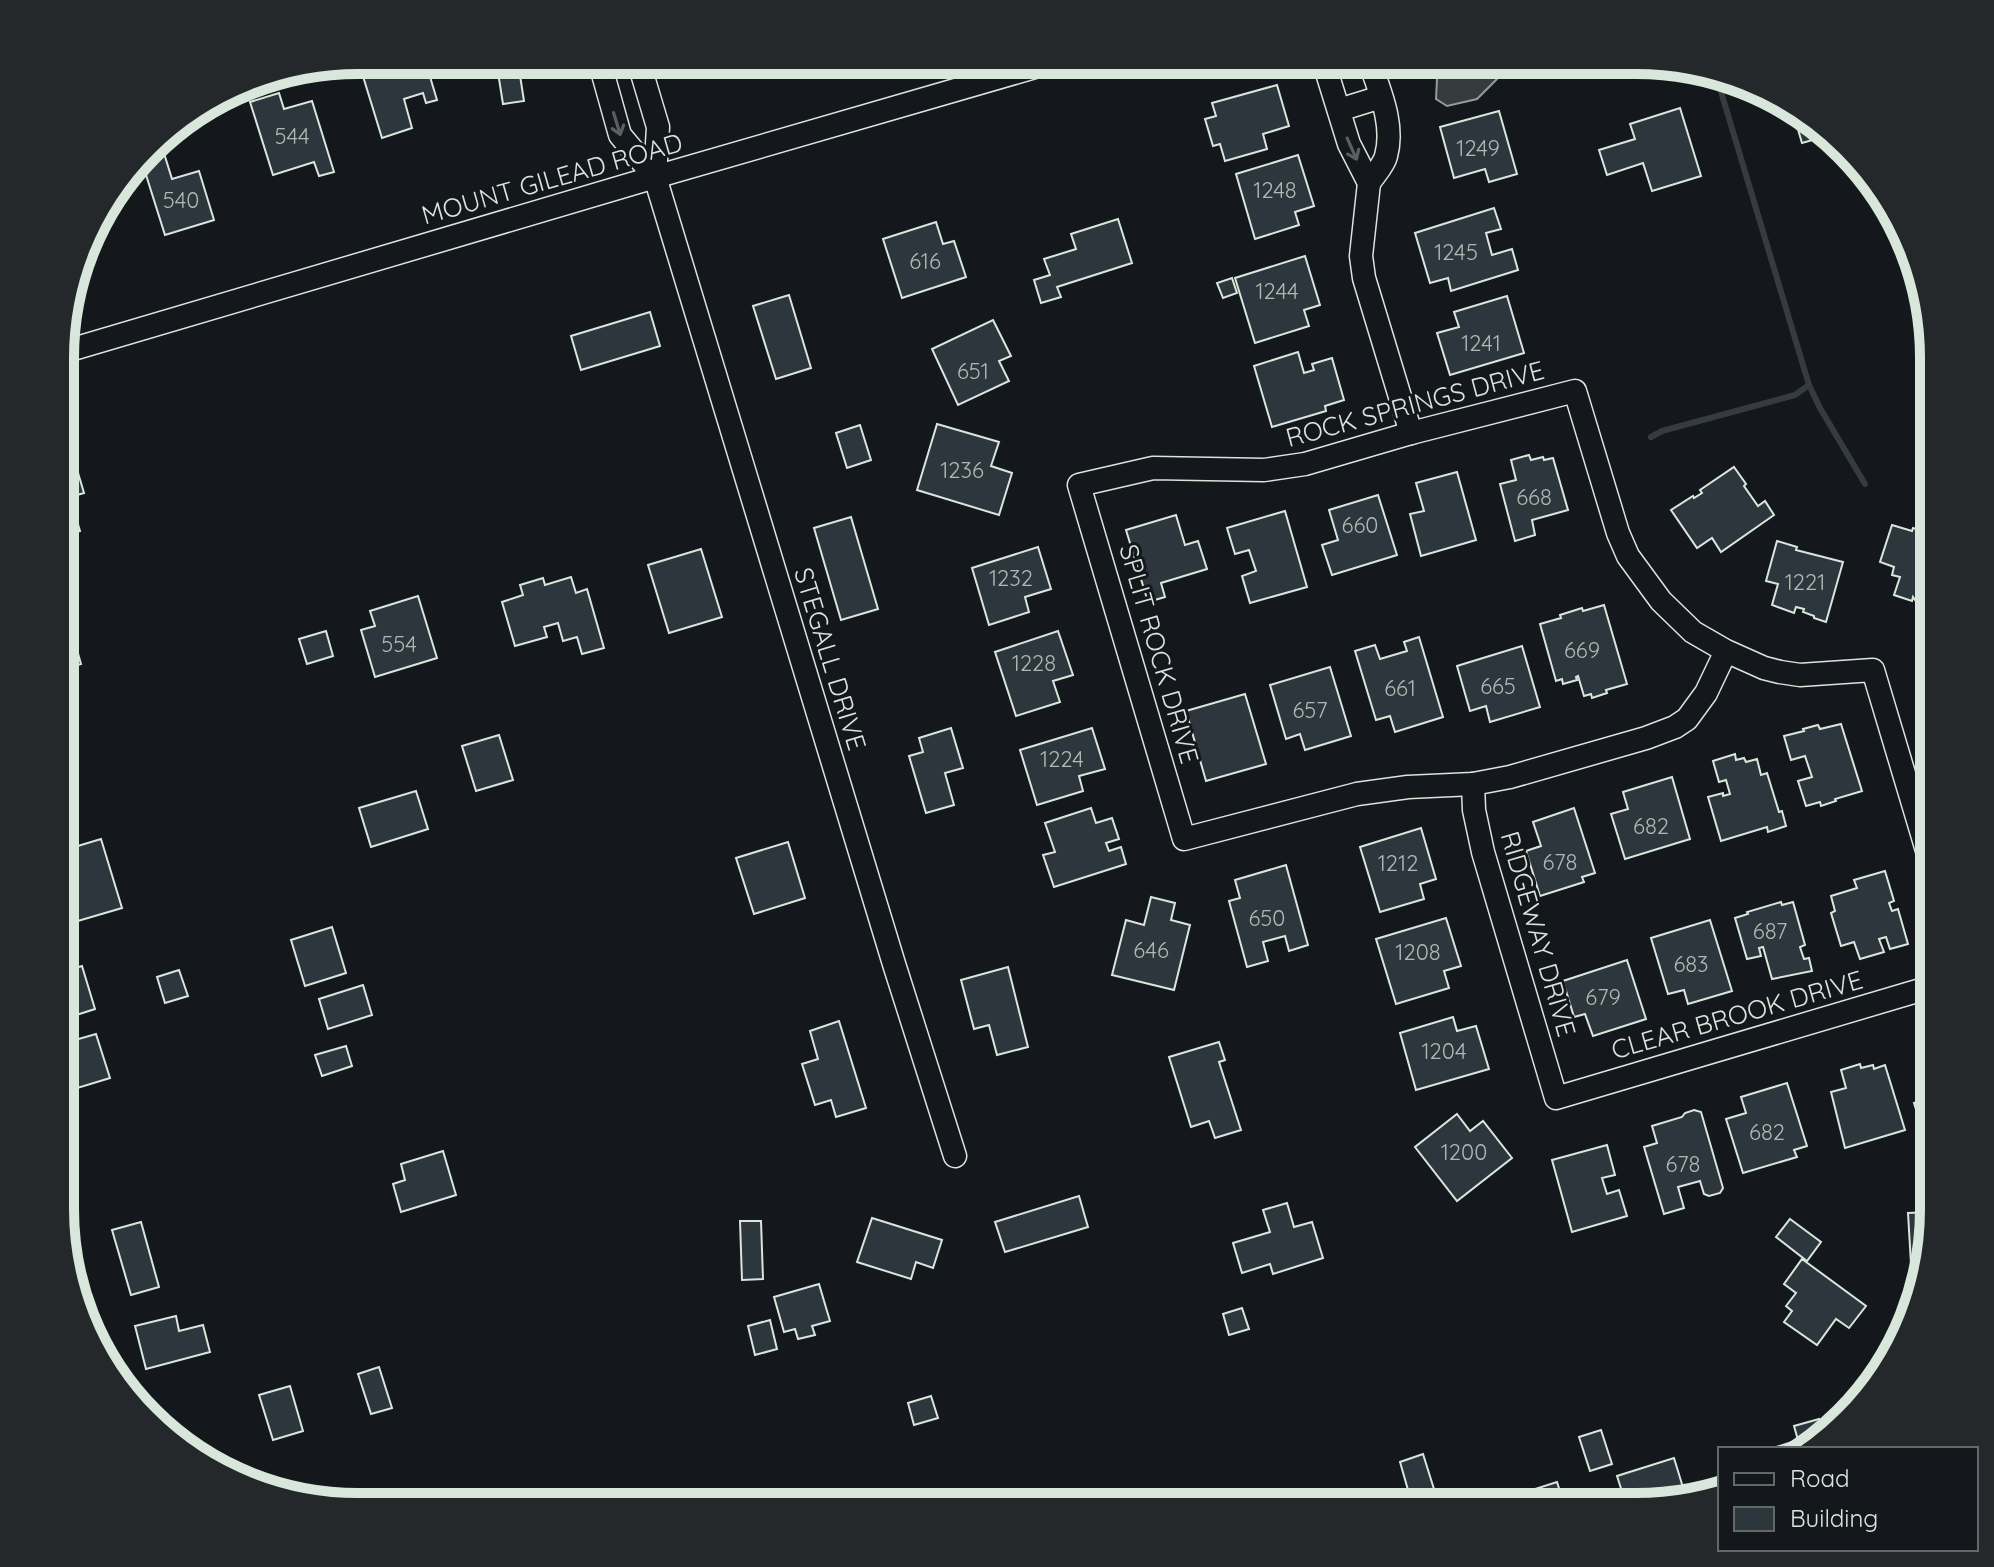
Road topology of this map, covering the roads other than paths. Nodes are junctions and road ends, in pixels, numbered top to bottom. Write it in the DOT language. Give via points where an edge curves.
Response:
graph roads {
  1 [pos="603,74"];
  2 [pos="642,74"];
  3 [pos="1009,75"];
  4 [pos="1328,75"];
  5 [pos="1374,75"];
  6 [pos="1381,97"];
  7 [pos="1339,110"];
  8 [pos="655,177"];
  9 [pos="1369,183"];
  10 [pos="74,349"];
  11 [pos="1411,433"];
  12 [pos="1079,485"];
  13 [pos="1726,651"];
  14 [pos="1473,784"];
  15 [pos="1919,825"];
  16 [pos="1919,990"];
  17 [pos="1556,1098"];
  18 [pos="955,1156"];
  1 -- 8 [label="street, one-way" via="620,135"];
  2 -- 8 [label="street" via="658,127"];
  3 -- 8 [label="street, MOUNT GILEAD ROAD"];
  4 -- 7 [label="street"];
  5 -- 6 [label="street"];
  6 -- 7 [label="street"];
  6 -- 9 [label="street" via="1389,134 1386,158"];
  7 -- 9 [label="street, one-way"];
  8 -- 10 [label="street, MOUNT GILEAD ROAD"];
  8 -- 18 [label="street, STEGALL DRIVE"];
  9 -- 11 [label="street" via="1361,256 1364,278"];
  11 -- 12 [label="street, ROCK SPRINGS DRIVE" via="1283,468 1153,468"];
  11 -- 13 [label="street, ROCK SPRINGS DRIVE" via="1575,391 1628,556 1678,618"];
  12 -- 14 [label="street, SPLIT ROCK DRIVE" via="1184,839 1357,794"];
  13 -- 14 [label="street" via="1706,693 1675,727 1534,771"];
  13 -- 15 [label="street" via="1764,668 1800,675 1873,670"];
  14 -- 17 [label="street, RIDGEWAY DRIVE" via="1483,852"];
  16 -- 17 [label="street, CLEAR BROOK DRIVE"];
}
